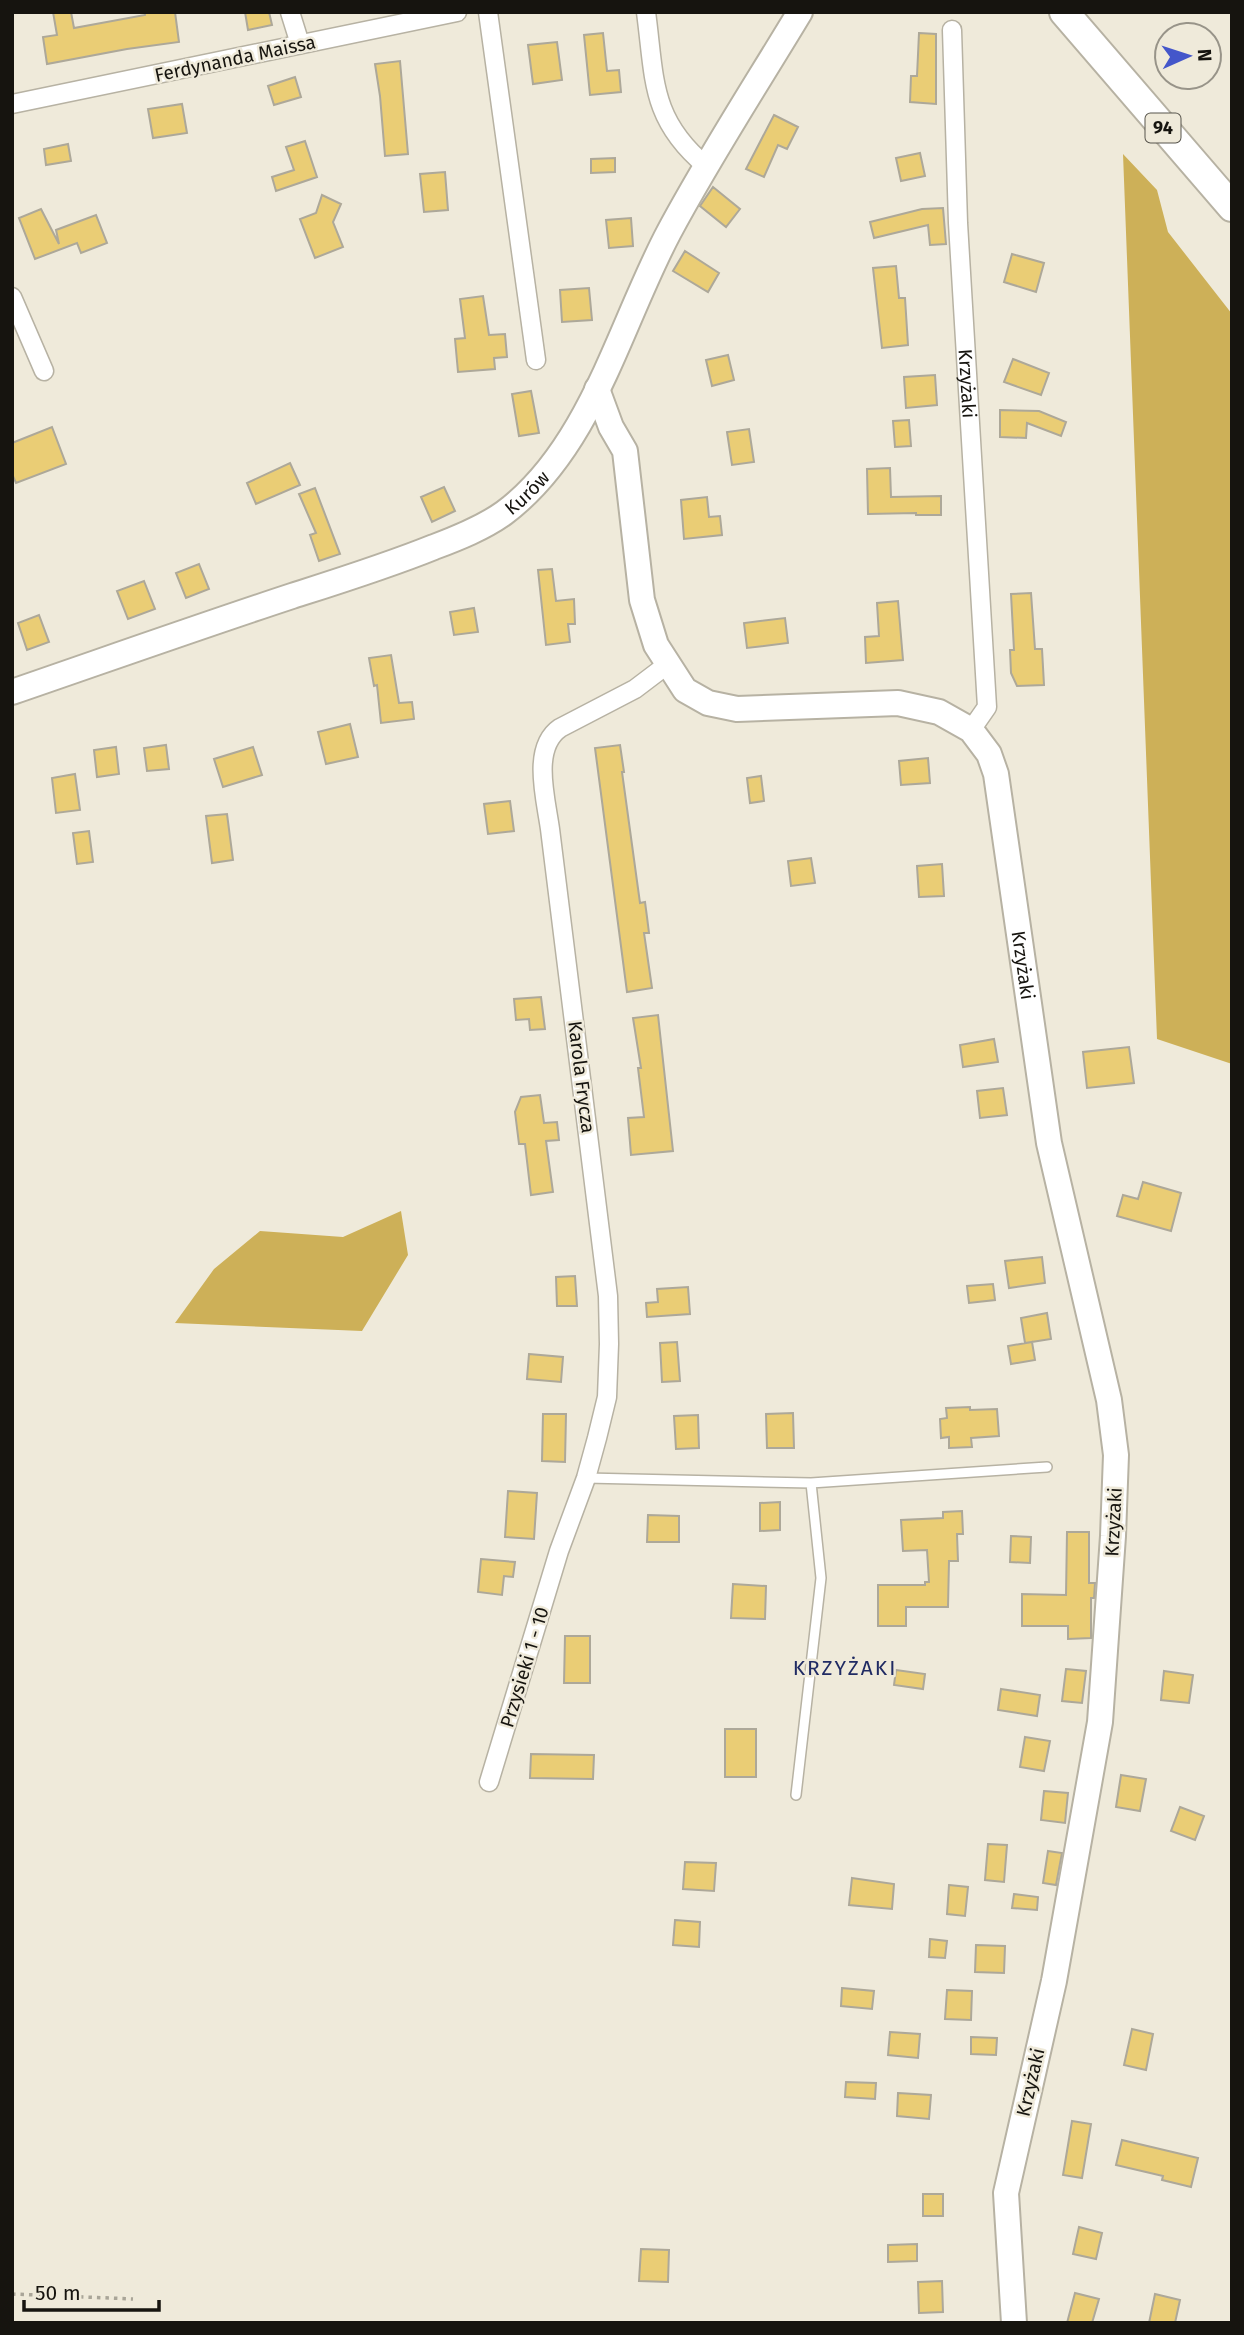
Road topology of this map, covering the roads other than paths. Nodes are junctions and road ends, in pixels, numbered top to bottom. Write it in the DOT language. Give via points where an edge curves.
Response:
graph roads {
  1 [pos="290,12"];
  2 [pos="457,12"];
  3 [pos="488,12"];
  4 [pos="646,12"];
  5 [pos="800,12"];
  6 [pos="1064,12"];
  7 [pos="952,30"];
  8 [pos="300,44"];
  9 [pos="12,104"];
  10 [pos="706,166"];
  11 [pos="1232,207"];
  12 [pos="12,297"];
  13 [pos="536,360"];
  14 [pos="44,371"];
  15 [pos="597,389"];
  16 [pos="578,423"];
  17 [pos="611,427"];
  18 [pos="668,664"];
  19 [pos="12,692"];
  20 [pos="971,730"];
  21 [pos="1047,1467"];
  22 [pos="586,1478"];
  23 [pos="811,1483"];
  24 [pos="559,1551"];
  25 [pos="489,1782"];
  26 [pos="796,1795"];
  27 [pos="1014,2323"];
  1 -- 8 [label="street"];
  2 -- 8 [label="street, Ferdynanda Maissa"];
  3 -- 13 [label="street"];
  4 -- 10 [label="street" via="662,111 672,132"];
  5 -- 10 [label="street, Kurów"];
  6 -- 11 [label="main road, 94"];
  7 -- 20 [label="street, Krzyżaki" via="958,223 987,706"];
  8 -- 9 [label="street, Ferdynanda Maissa"];
  10 -- 15 [label="street, Kurów" via="667,234"];
  12 -- 14 [label="street"];
  15 -- 16 [label="street, Kurów"];
  15 -- 17 [label="street, Krzyżaki"];
  16 -- 17 [label="street"];
  16 -- 19 [label="street, Kurów" via="531,489 503,514 468,534 402,561"];
  17 -- 18 [label="street, Krzyżaki" via="625,451 642,600 656,645"];
  18 -- 20 [label="street, Krzyżaki" via="685,690 708,704 737,709 898,703 939,712"];
  18 -- 22 [label="street, Karola Frycza" via="635,690 551,734 544,747 548,816 608,1296 607,1397"];
  20 -- 27 [label="street, Krzyżaki" via="989,754 996,774 1049,1143 1109,1400 1116,1455 1100,1722 1054,1981 1006,2193"];
  21 -- 23 [label="lane"];
  22 -- 23 [label="lane"];
  22 -- 24 [label="street, Karola Frycza"];
  23 -- 26 [label="lane" via="821,1578"];
  24 -- 25 [label="street, Przysieki 1 - 10"];
}
